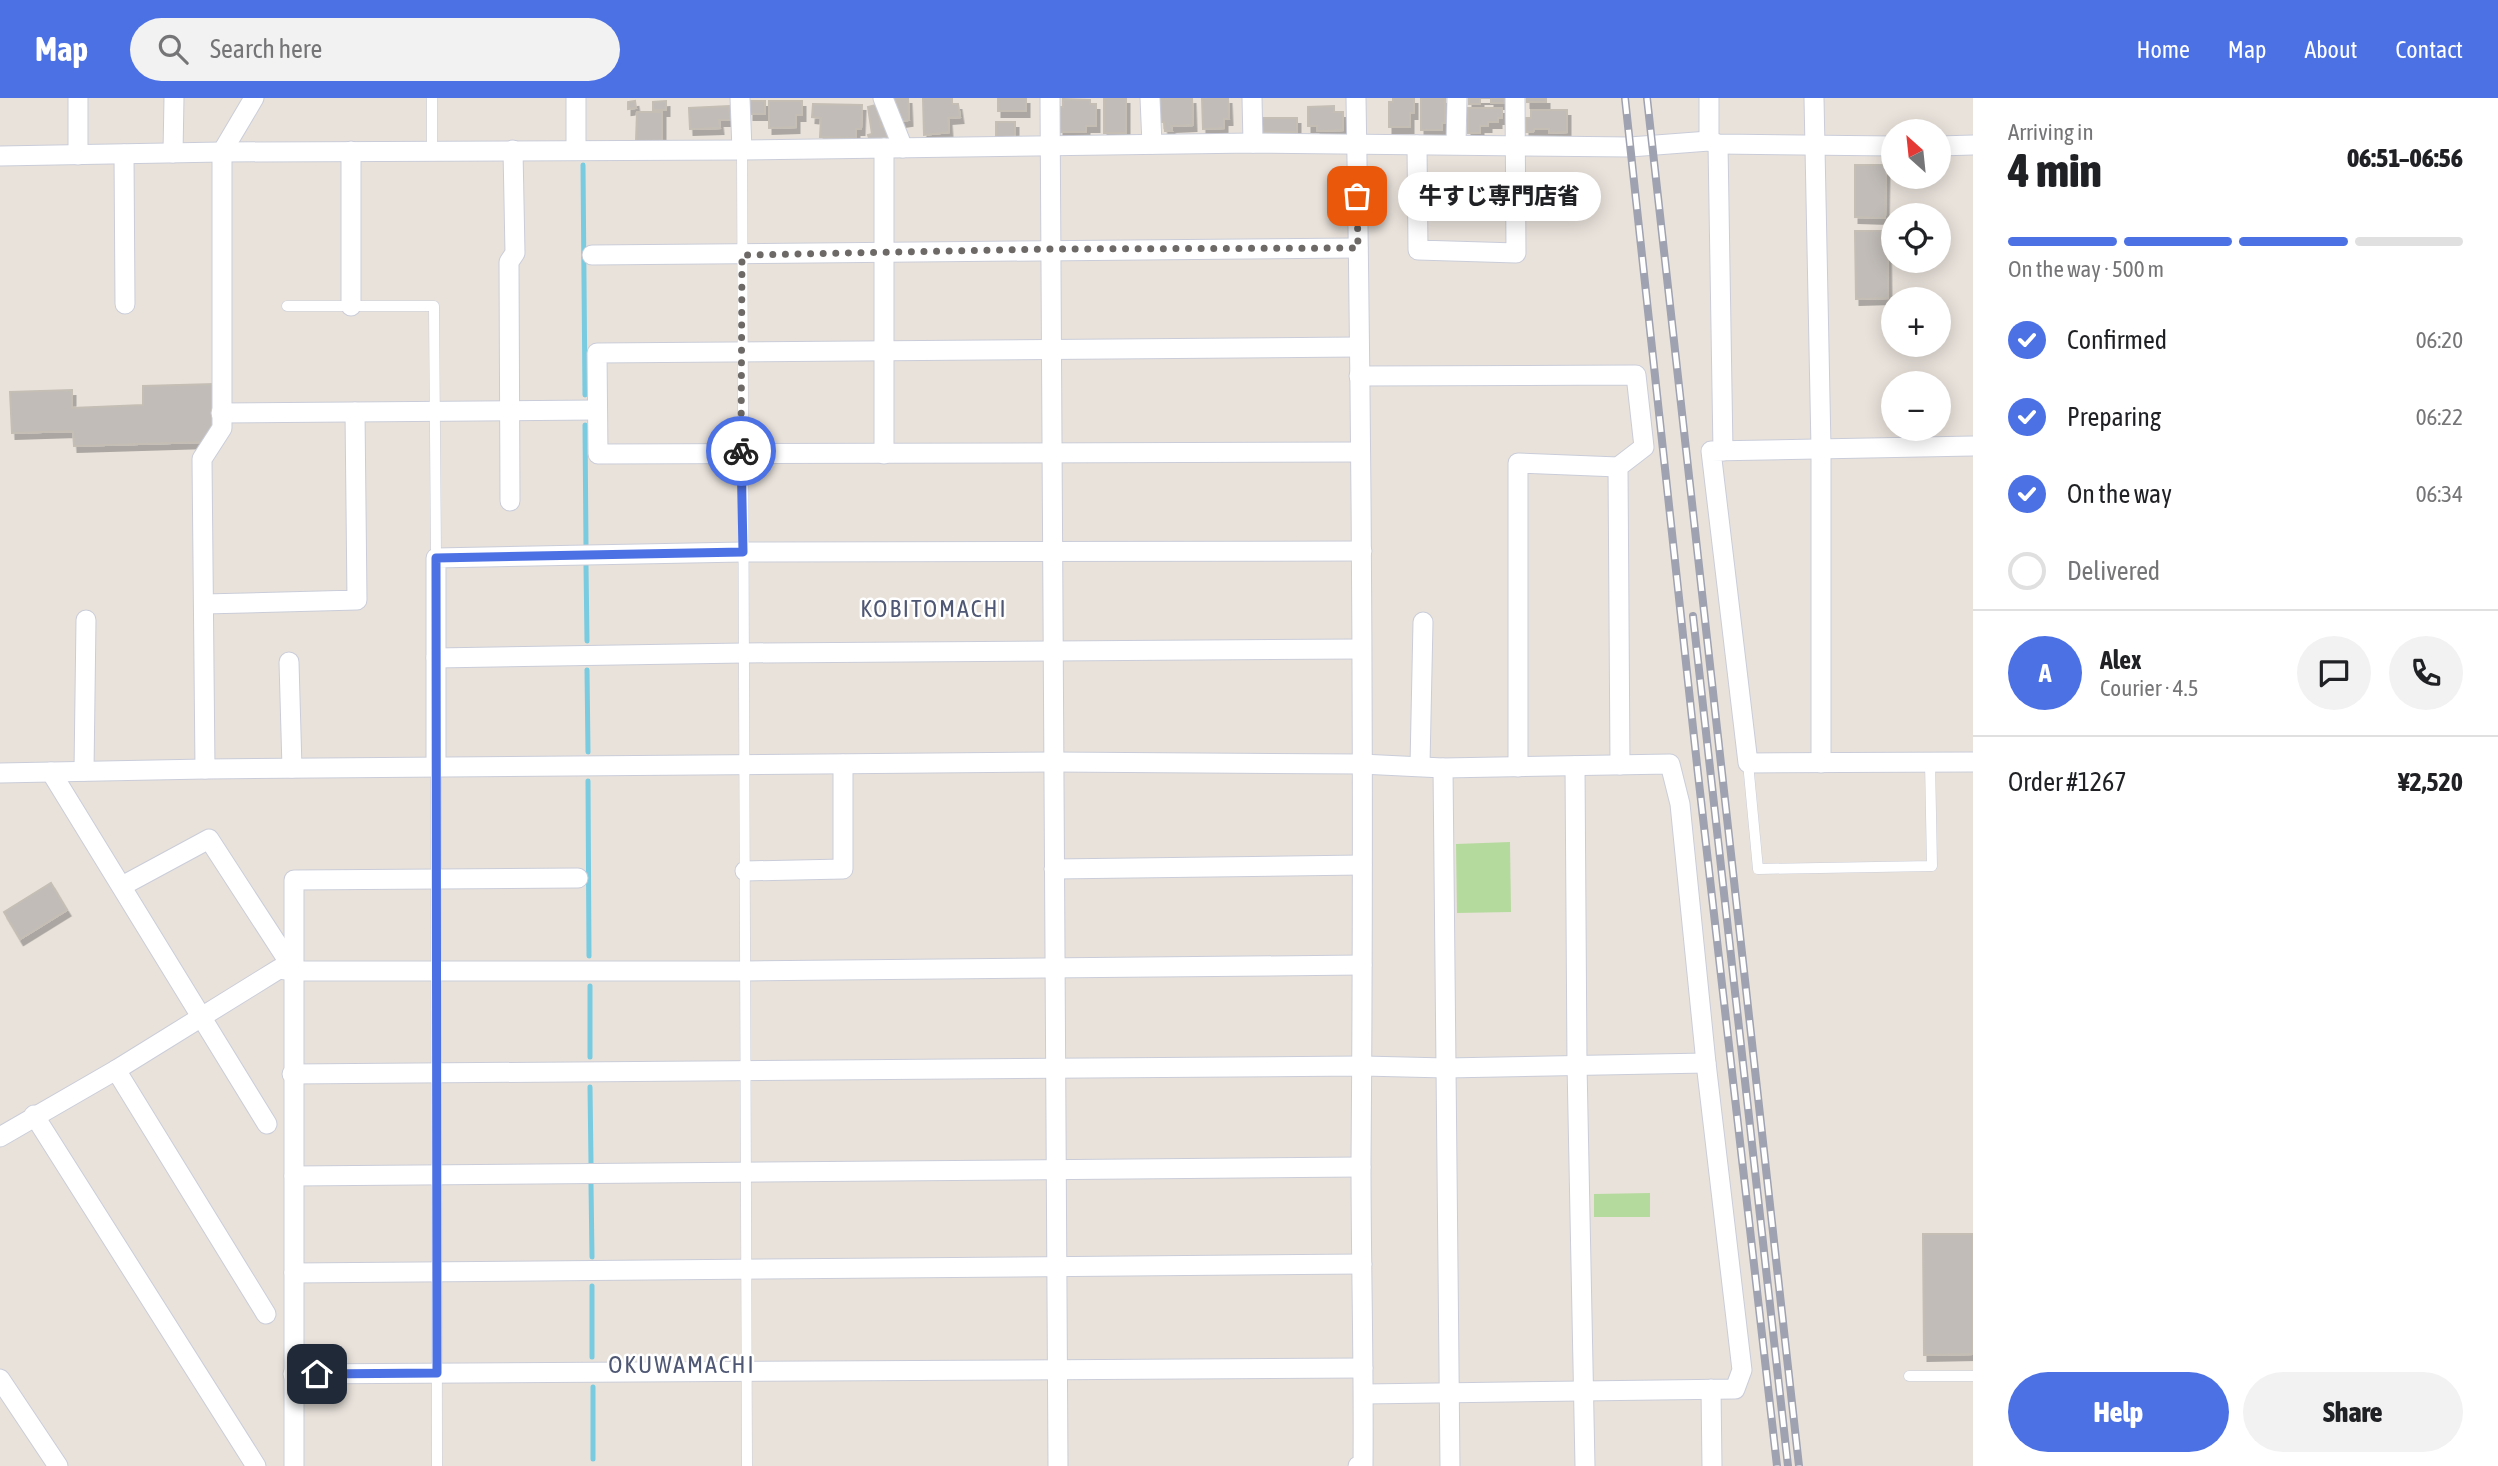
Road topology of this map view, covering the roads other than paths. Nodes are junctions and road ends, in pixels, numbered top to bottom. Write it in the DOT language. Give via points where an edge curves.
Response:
graph roads {
  1 [pos="78,98"];
  2 [pos="174,98"];
  3 [pos="254,98"];
  4 [pos="432,98"];
  5 [pos="576,98"];
  6 [pos="740,98"];
  7 [pos="883,98"];
  8 [pos="1050,98"];
  9 [pos="1150,98"];
  10 [pos="1252,98"];
  11 [pos="1356,98"];
  12 [pos="1457,98"];
  13 [pos="1515,98"];
  14 [pos="1709,98"];
  15 [pos="1814,98"];
  16 [pos="1253,142"];
  17 [pos="1713,142"];
  18 [pos="1152,144"];
  19 [pos="1357,144"];
  20 [pos="1456,144"];
  21 [pos="1417,145"];
  22 [pos="1973,145"];
  23 [pos="1051,146"];
  24 [pos="1516,146"];
  25 [pos="1815,146"];
  26 [pos="1881,146"];
  27 [pos="1951,146"];
  28 [pos="894,148"];
  29 [pos="513,150"];
  30 [pos="576,150"];
  31 [pos="742,150"];
  32 [pos="351,151"];
  33 [pos="432,151"];
  34 [pos="222,152"];
  35 [pos="173,153"];
  36 [pos="124,154"];
  37 [pos="78,155"];
  38 [pos="0,156"];
  39 [pos="1358,248"];
  40 [pos="1051,249"];
  41 [pos="883,252"];
  42 [pos="592,255"];
  43 [pos="742,255"];
  44 [pos="125,304"];
  45 [pos="287,306"];
  46 [pos="351,306"];
  47 [pos="1359,347"];
  48 [pos="1052,350"];
  49 [pos="883,351"];
  50 [pos="741,352"];
  51 [pos="1359,376"];
  52 [pos="597,410"];
  53 [pos="434,411"];
  54 [pos="511,411"];
  55 [pos="355,412"];
  56 [pos="221,413"];
  57 [pos="1973,446"];
  58 [pos="1821,448"];
  59 [pos="1723,451"];
  60 [pos="1360,452"];
  61 [pos="1052,453"];
  62 [pos="741,454"];
  63 [pos="884,454"];
  64 [pos="1618,467"];
  65 [pos="510,501"];
  66 [pos="1053,551"];
  67 [pos="1362,551"];
  68 [pos="743,552"];
  69 [pos="436,558"];
  70 [pos="204,604"];
  71 [pos="86,620"];
  72 [pos="1423,622"];
  73 [pos="1361,649"];
  74 [pos="1053,650"];
  75 [pos="744,653"];
  76 [pos="436,658"];
  77 [pos="289,662"];
  78 [pos="1053,762"];
  79 [pos="1930,762"];
  80 [pos="1973,762"];
  81 [pos="1748,763"];
  82 [pos="1821,763"];
  83 [pos="842,764"];
  84 [pos="1361,764"];
  85 [pos="744,765"];
  86 [pos="1420,765"];
  87 [pos="1620,765"];
  88 [pos="1575,766"];
  89 [pos="436,767"];
  90 [pos="1518,767"];
  91 [pos="292,768"];
  92 [pos="1443,768"];
  93 [pos="205,769"];
  94 [pos="84,771"];
  95 [pos="51,772"];
  96 [pos="0,773"];
  97 [pos="1362,865"];
  98 [pos="1054,869"];
  99 [pos="745,871"];
  100 [pos="578,878"];
  101 [pos="435,879"];
  102 [pos="122,886"];
  103 [pos="1362,965"];
  104 [pos="1055,968"];
  105 [pos="294,971"];
  106 [pos="435,971"];
  107 [pos="746,971"];
  108 [pos="201,1016"];
  109 [pos="1706,1062"];
  110 [pos="1577,1064"];
  111 [pos="1363,1066"];
  112 [pos="1446,1068"];
  113 [pos="1056,1069"];
  114 [pos="116,1070"];
  115 [pos="745,1071"];
  116 [pos="436,1073"];
  117 [pos="292,1074"];
  118 [pos="34,1115"];
  119 [pos="267,1124"];
  120 [pos="0,1137"];
  121 [pos="1361,1167"];
  122 [pos="1058,1169"];
  123 [pos="747,1172"];
  124 [pos="436,1175"];
  125 [pos="294,1176"];
  126 [pos="1362,1264"];
  127 [pos="1058,1268"];
  128 [pos="746,1270"];
  129 [pos="436,1272"];
  130 [pos="294,1273"];
  131 [pos="265,1314"];
  132 [pos="1363,1368"];
  133 [pos="746,1371"];
  134 [pos="1059,1371"];
  135 [pos="437,1373"];
  136 [pos="293,1374"];
  137 [pos="1909,1376"];
  138 [pos="1973,1376"];
  139 [pos="0,1379"];
  140 [pos="1711,1389"];
  141 [pos="1450,1392"];
  142 [pos="1584,1392"];
  143 [pos="1364,1394"];
  144 [pos="58,1466"];
  145 [pos="256,1466"];
  146 [pos="294,1466"];
  147 [pos="438,1466"];
  148 [pos="747,1466"];
  149 [pos="1058,1466"];
  150 [pos="1358,1466"];
  151 [pos="1450,1466"];
  152 [pos="1586,1466"];
  153 [pos="1712,1466"];
  1 -- 37 [label="street"];
  2 -- 35 [label="street"];
  3 -- 34 [label="street"];
  4 -- 33 [label="lane"];
  5 -- 30 [label="street"];
  6 -- 31 [label="street"];
  7 -- 28 [label="street"];
  8 -- 23 [label="street"];
  9 -- 18 [label="street"];
  10 -- 16 [label="street"];
  11 -- 19 [label="street"];
  12 -- 20 [label="street"];
  13 -- 24 [label="street"];
  14 -- 17 [label="street"];
  15 -- 25 [label="street"];
  16 -- 18 [label="street"];
  16 -- 19 [label="street"];
  17 -- 24 [label="street"];
  17 -- 25 [label="street"];
  17 -- 59 [label="street"];
  18 -- 23 [label="street"];
  19 -- 21 [label="street"];
  19 -- 39 [label="street"];
  20 -- 21 [label="street"];
  20 -- 24 [label="street"];
  21 -- 24 [label="street" via="1418,250 1516,253"];
  22 -- 27 [label="street"];
  23 -- 28 [label="street"];
  23 -- 40 [label="street"];
  25 -- 26 [label="street"];
  25 -- 58 [label="street"];
  28 -- 31 [label="street"];
  28 -- 41 [label="street"];
  29 -- 30 [label="street"];
  29 -- 33 [label="street"];
  29 -- 54 [label="street"];
  30 -- 31 [label="street"];
  31 -- 43 [label="lane"];
  32 -- 33 [label="street"];
  32 -- 34 [label="street"];
  32 -- 46 [label="street"];
  34 -- 35 [label="street"];
  34 -- 56 [label="street"];
  35 -- 36 [label="street"];
  36 -- 37 [label="street"];
  36 -- 44 [label="street"];
  37 -- 38 [label="street"];
  39 -- 40 [label="street"];
  39 -- 47 [label="street"];
  40 -- 41 [label="street"];
  40 -- 48 [label="street"];
  41 -- 43 [label="street"];
  41 -- 49 [label="street"];
  42 -- 43 [label="street"];
  43 -- 50 [label="lane"];
  45 -- 46 [label="lane"];
  46 -- 53 [label="lane" via="434,306"];
  47 -- 48 [label="street"];
  47 -- 51 [label="street"];
  48 -- 49 [label="street"];
  48 -- 61 [label="street"];
  49 -- 50 [label="street"];
  49 -- 63 [label="street"];
  50 -- 52 [label="street" via="597,353"];
  50 -- 62 [label="lane"];
  51 -- 60 [label="street"];
  51 -- 64 [label="street" via="1636,375 1644,447"];
  52 -- 54 [label="street"];
  52 -- 62 [label="street" via="598,454"];
  53 -- 54 [label="street"];
  53 -- 55 [label="street"];
  53 -- 69 [label="lane"];
  54 -- 65 [label="street"];
  55 -- 56 [label="street"];
  55 -- 70 [label="street" via="357,600"];
  56 -- 70 [label="street" via="222,428 202,459"];
  57 -- 58 [label="street"];
  58 -- 59 [label="street"];
  58 -- 82 [label="street"];
  59 -- 81 [label="street" via="1711,451"];
  60 -- 61 [label="street"];
  60 -- 67 [label="street"];
  61 -- 63 [label="street"];
  61 -- 66 [label="street"];
  62 -- 63 [label="street"];
  62 -- 68 [label="lane"];
  64 -- 87 [label="street"];
  64 -- 90 [label="street" via="1518,463"];
  66 -- 67 [label="street"];
  66 -- 68 [label="street"];
  66 -- 74 [label="street"];
  67 -- 73 [label="street"];
  68 -- 69 [label="street"];
  68 -- 75 [label="lane"];
  69 -- 76 [label="street"];
  70 -- 93 [label="street"];
  71 -- 94 [label="street"];
  72 -- 86 [label="street"];
  73 -- 74 [label="street"];
  73 -- 84 [label="street"];
  74 -- 75 [label="street"];
  74 -- 78 [label="street"];
  75 -- 76 [label="street"];
  75 -- 85 [label="lane"];
  76 -- 89 [label="street"];
  77 -- 91 [label="street"];
  78 -- 83 [label="street"];
  78 -- 84 [label="street"];
  78 -- 98 [label="street"];
  79 -- 80 [label="street"];
  79 -- 81 [label="lane" via="1932,866 1758,869"];
  79 -- 82 [label="street"];
  81 -- 82 [label="street"];
  83 -- 85 [label="street"];
  83 -- 99 [label="street" via="843,870"];
  84 -- 86 [label="street"];
  84 -- 97 [label="street"];
  85 -- 89 [label="street"];
  85 -- 99 [label="lane"];
  86 -- 92 [label="street"];
  87 -- 88 [label="street"];
  87 -- 109 [label="street" via="1670,764 1680,804"];
  88 -- 90 [label="street"];
  88 -- 110 [label="street"];
  89 -- 91 [label="street"];
  89 -- 101 [label="lane"];
  90 -- 92 [label="street"];
  91 -- 93 [label="street"];
  92 -- 112 [label="street"];
  93 -- 94 [label="street"];
  94 -- 95 [label="street"];
  95 -- 96 [label="street"];
  95 -- 102 [label="street"];
  97 -- 98 [label="street"];
  97 -- 103 [label="street"];
  98 -- 104 [label="street"];
  99 -- 107 [label="lane"];
  100 -- 101 [label="street"];
  101 -- 105 [label="street" via="294,880"];
  101 -- 106 [label="lane"];
  102 -- 105 [label="street" via="209,839"];
  102 -- 108 [label="street"];
  103 -- 104 [label="street"];
  103 -- 111 [label="street"];
  104 -- 107 [label="street"];
  104 -- 113 [label="street"];
  105 -- 106 [label="street"];
  105 -- 108 [label="street" via="279,969"];
  105 -- 117 [label="street"];
  106 -- 107 [label="street"];
  106 -- 116 [label="lane"];
  107 -- 115 [label="lane"];
  108 -- 114 [label="street"];
  108 -- 119 [label="street"];
  109 -- 110 [label="street"];
  109 -- 140 [label="street" via="1742,1370 1735,1389"];
  110 -- 112 [label="street"];
  110 -- 142 [label="street"];
  111 -- 112 [label="street"];
  111 -- 113 [label="street"];
  111 -- 121 [label="street"];
  112 -- 141 [label="street"];
  113 -- 115 [label="street"];
  113 -- 122 [label="street"];
  114 -- 118 [label="street"];
  114 -- 131 [label="street"];
  115 -- 116 [label="street"];
  115 -- 123 [label="lane"];
  116 -- 117 [label="street"];
  116 -- 124 [label="lane"];
  117 -- 125 [label="street"];
  118 -- 120 [label="street"];
  118 -- 145 [label="street"];
  121 -- 122 [label="street"];
  121 -- 126 [label="street"];
  122 -- 123 [label="street"];
  122 -- 127 [label="street"];
  123 -- 124 [label="street"];
  123 -- 128 [label="lane"];
  124 -- 125 [label="street"];
  124 -- 129 [label="lane"];
  125 -- 130 [label="street"];
  126 -- 127 [label="street"];
  126 -- 132 [label="street"];
  127 -- 128 [label="street"];
  127 -- 134 [label="street"];
  128 -- 129 [label="street"];
  128 -- 133 [label="lane"];
  129 -- 130 [label="street"];
  129 -- 135 [label="lane"];
  130 -- 136 [label="street"];
  132 -- 134 [label="street"];
  132 -- 143 [label="street"];
  133 -- 134 [label="street"];
  133 -- 135 [label="street"];
  133 -- 148 [label="lane"];
  134 -- 149 [label="street"];
  135 -- 136 [label="street"];
  135 -- 147 [label="lane"];
  136 -- 146 [label="street"];
  137 -- 138 [label="lane"];
  139 -- 144 [label="street"];
  140 -- 142 [label="street"];
  140 -- 153 [label="street"];
  141 -- 142 [label="street"];
  141 -- 143 [label="street"];
  141 -- 151 [label="street"];
  142 -- 152 [label="street"];
  143 -- 150 [label="street" via="1363,1466"];
}
